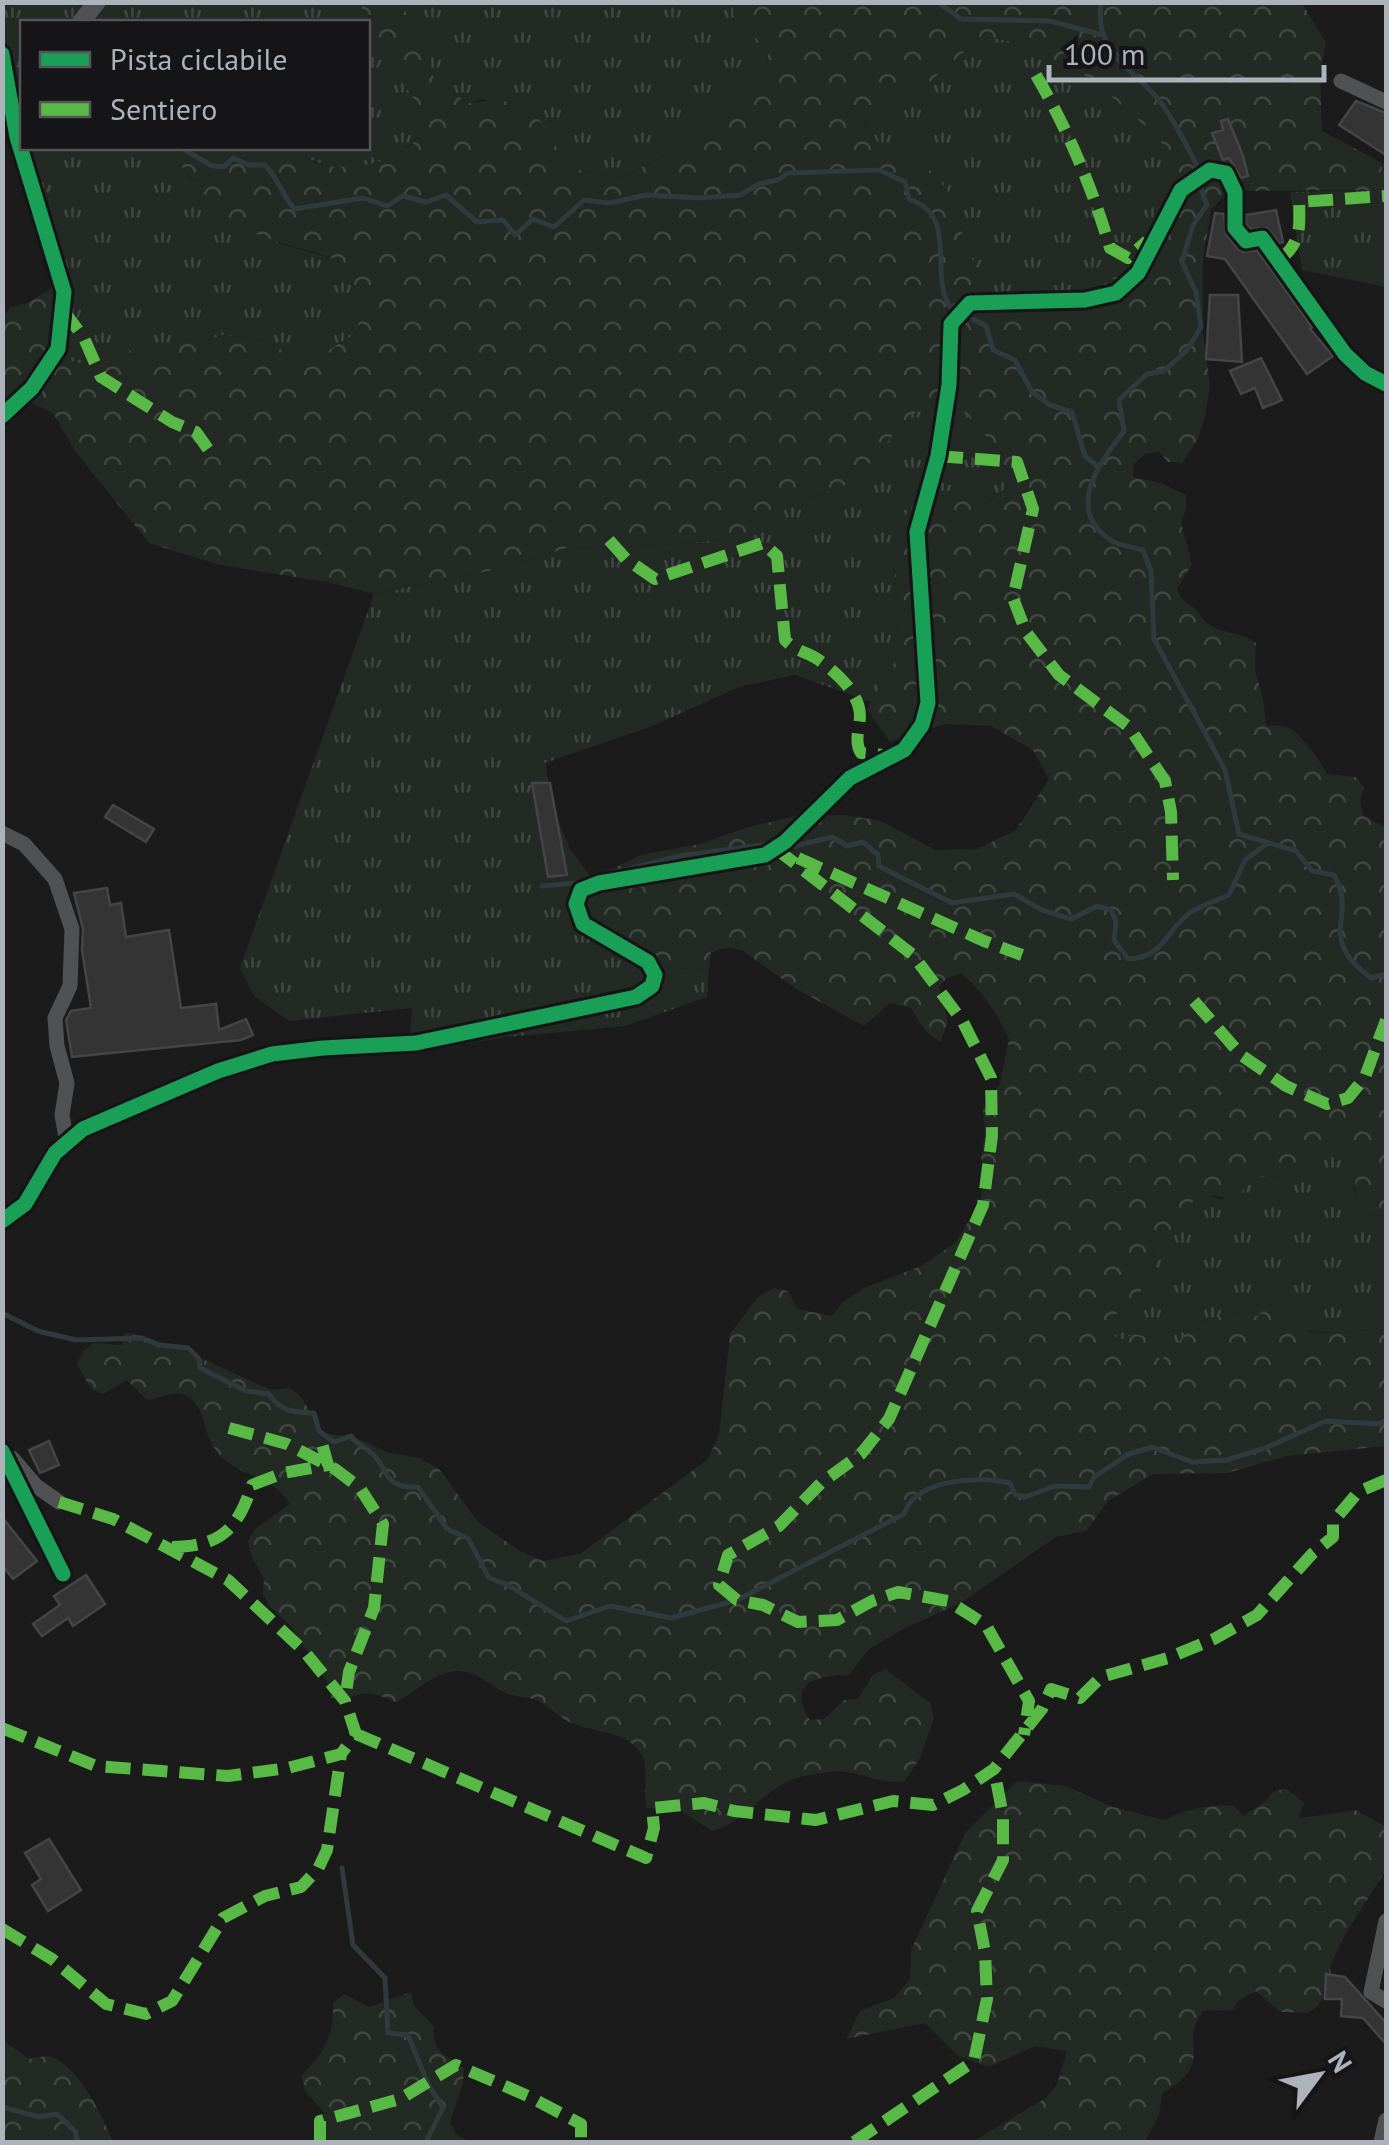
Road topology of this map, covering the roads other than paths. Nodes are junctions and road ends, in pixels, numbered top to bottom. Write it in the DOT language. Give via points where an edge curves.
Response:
graph roads {
  1 [pos="2,54"];
  2 [pos="16,74"];
  3 [pos="1341,81"];
  4 [pos="1386,102"];
  5 [pos="20,147"];
  6 [pos="21,150"];
  7 [pos="1386,384"];
  8 [pos="2,416"];
  9 [pos="2,833"];
  10 [pos="67,1143"];
  11 [pos="2,1222"];
  12 [pos="2,1449"];
  13 [pos="59,1502"];
  14 [pos="63,1574"];
  15 [pos="1386,1921"];
  16 [pos="1386,2001"];
  17 [pos="1386,2120"];
  18 [pos="1382,2142"];
  1 -- 2 [label="street"];
  2 -- 5 [label="street"];
  3 -- 4 [label="street"];
  6 -- 8 [label="street" via="64,292 58,349 32,388"];
  7 -- 10 [label="street" via="1345,354 1262,238 1246,241 1235,228 1226,173 1210,170 1182,190 1138,273 1116,292 1068,301 970,303 952,324 941,438 917,532 928,703 922,725 904,750 850,778 765,855 581,890 576,904 583,924 648,962 652,986 636,997 416,1044 272,1054 83,1129"];
  9 -- 10 [label="street" via="24,844 54,879 72,929 70,986 55,1018 67,1082"];
  10 -- 11 [label="street" via="25,1204"];
  12 -- 13 [label="street"];
  12 -- 14 [label="street"];
  15 -- 16 [label="street" via="1370,1992"];
  17 -- 18 [label="street"];
}
